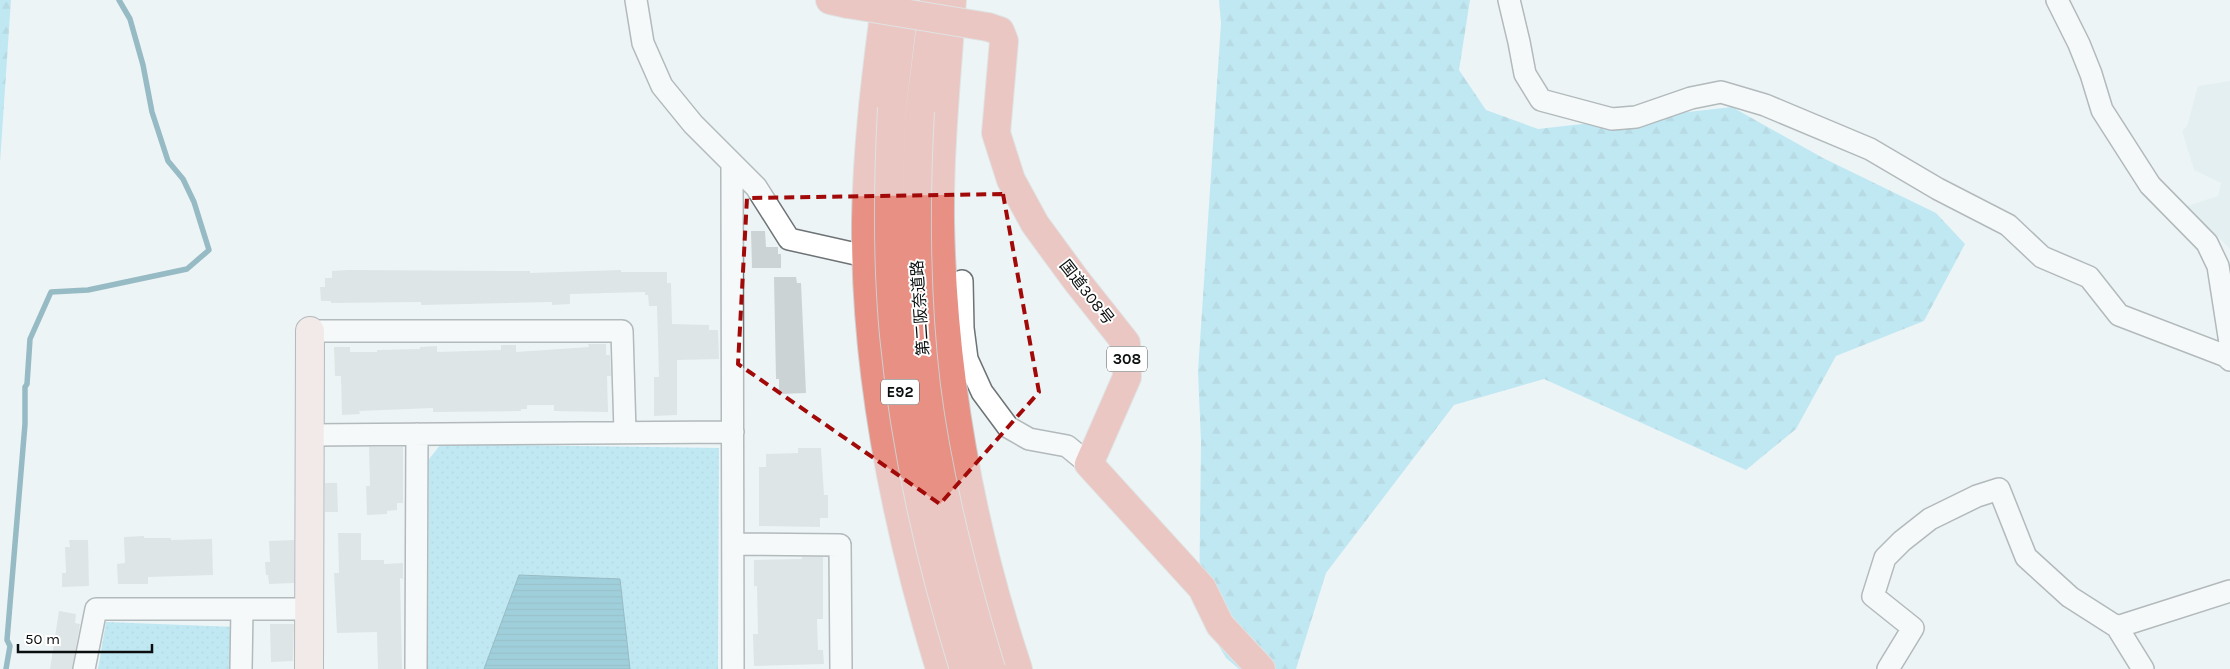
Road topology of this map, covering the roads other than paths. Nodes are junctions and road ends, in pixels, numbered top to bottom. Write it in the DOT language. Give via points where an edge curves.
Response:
graph roads {
  1 [pos="636,0"];
  2 [pos="886,0"];
  3 [pos="905,0"];
  4 [pos="934,0"];
  5 [pos="952,0"];
  6 [pos="1509,0"];
  7 [pos="2057,0"];
  8 [pos="839,2"];
  9 [pos="732,164"];
  10 [pos="856,254"];
  11 [pos="962,281"];
  12 [pos="310,331"];
  13 [pos="2229,351"];
  14 [pos="625,432"];
  15 [pos="733,432"];
  16 [pos="417,434"];
  17 [pos="310,435"];
  18 [pos="1089,464"];
  19 [pos="733,544"];
  20 [pos="2230,591"];
  21 [pos="242,609"];
  22 [pos="310,609"];
  23 [pos="2117,626"];
  24 [pos="84,669"];
  25 [pos="241,669"];
  26 [pos="310,669"];
  27 [pos="416,669"];
  28 [pos="733,669"];
  29 [pos="841,669"];
  30 [pos="940,669"];
  31 [pos="964,669"];
  32 [pos="991,669"];
  33 [pos="1018,669"];
  34 [pos="1261,669"];
  35 [pos="1888,669"];
  36 [pos="2143,669"];
  1 -- 9 [label="street" via="643,43 662,86 692,124"];
  2 -- 30 [label="highway" via="871,108 868,166 866,224 872,337 880,404 899,508"];
  3 -- 31 [label="highway, 第二阪奈道路 / E92, bridge" via="892,108 888,222 894,333 908,448 946,609"];
  4 -- 32 [label="highway, 第二阪奈道路 / E92, bridge" via="920,111 916,224 920,331 934,442 949,514"];
  5 -- 33 [label="highway" via="941,178 946,333 959,437 970,490 995,594"];
  6 -- 13 [label="street" via="1524,74 1541,100 1612,119 1636,117 1691,98 1721,92 1765,105 1870,149 2008,225 2042,257 2089,277 2119,315"];
  7 -- 13 [label="street" via="2079,44 2102,110 2150,185 2207,243 2218,266"];
  8 -- 18 [label="highway, 国道308号 / 308, bridge" via="1000,31 1004,42 996,133 1011,180 1035,224 1126,343 1127,377"];
  9 -- 10 [label="street" via="756,187 789,239"];
  9 -- 15 [label="street"];
  11 -- 18 [label="street" via="967,359 982,392 1008,427 1029,439 1067,446"];
  12 -- 14 [label="street" via="622,330"];
  12 -- 17 [label="street"];
  14 -- 15 [label="street"];
  14 -- 16 [label="street"];
  15 -- 19 [label="street"];
  16 -- 17 [label="street"];
  16 -- 27 [label="street"];
  17 -- 22 [label="street"];
  18 -- 34 [label="highway" via="1202,588 1220,625"];
  19 -- 28 [label="street"];
  19 -- 29 [label="street" via="840,545"];
  20 -- 23 [label="street"];
  21 -- 22 [label="street"];
  21 -- 24 [label="street" via="96,609"];
  21 -- 25 [label="street"];
  22 -- 26 [label="street"];
  23 -- 35 [label="street" via="2070,597 2026,557 1999,488 1930,519 1885,558 1873,596 1913,628"];
  23 -- 36 [label="street"];
}
